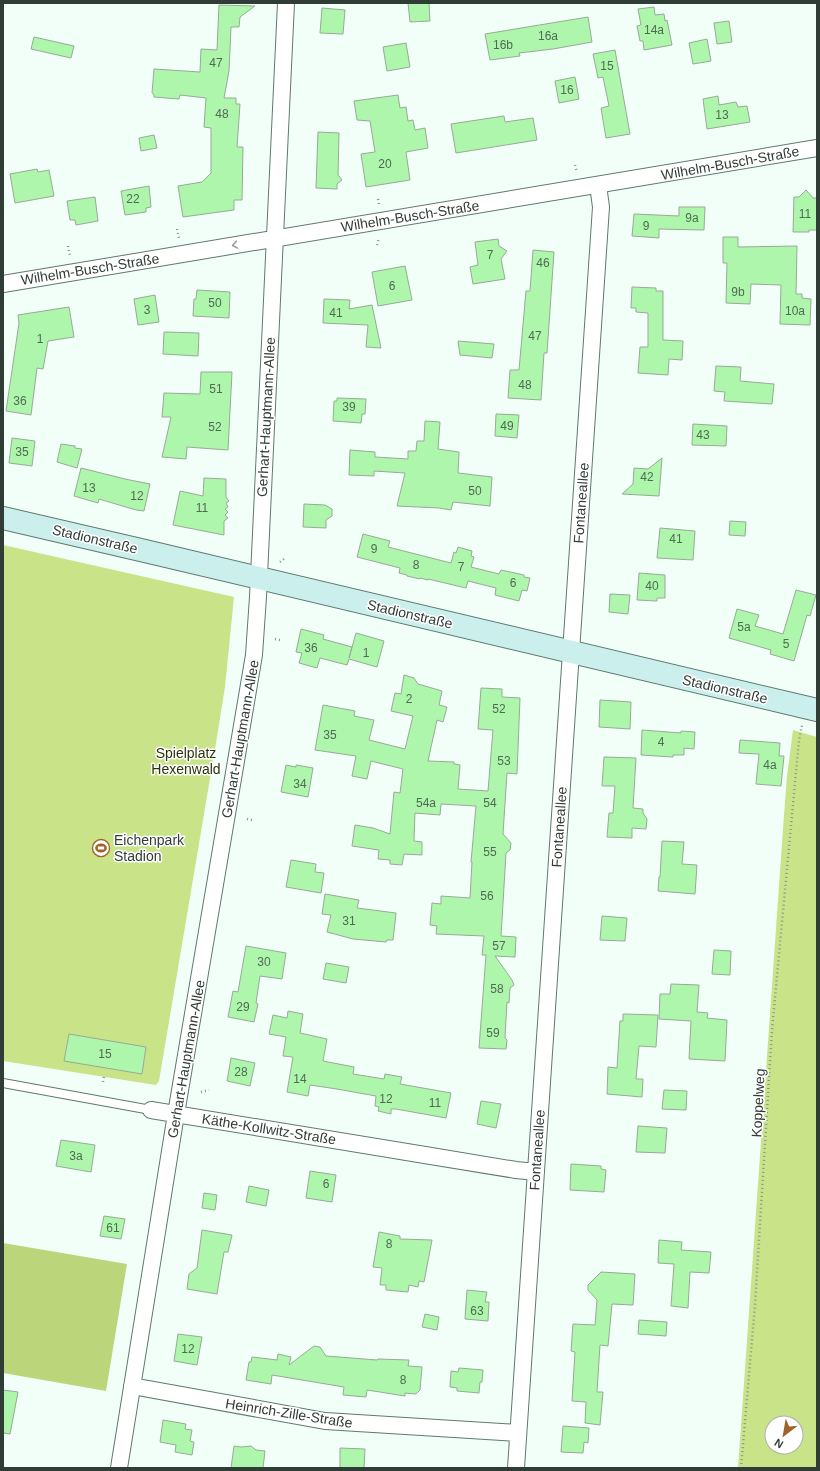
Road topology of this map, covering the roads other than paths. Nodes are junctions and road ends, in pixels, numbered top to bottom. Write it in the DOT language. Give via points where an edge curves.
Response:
graph roads {
  1 [pos="286,3"];
  2 [pos="817,148"];
  3 [pos="598,185"];
  4 [pos="274,238"];
  5 [pos="3,284"];
  6 [pos="3,518"];
  7 [pos="259,578"];
  8 [pos="570,652"];
  9 [pos="817,710"];
  10 [pos="3,1083"];
  11 [pos="151,1110"];
  12 [pos="176,1114"];
  13 [pos="536,1172"];
  14 [pos="132,1386"];
  15 [pos="518,1433"];
  16 [pos="119,1468"];
  17 [pos="516,1468"];
  1 -- 4 [label="street, Gerhart-Hauptmann-Allee"];
  2 -- 3 [label="street, Wilhelm-Busch-Straße"];
  3 -- 4 [label="street, Wilhelm-Busch-Straße"];
  3 -- 8 [label="street, Fontaneallee" via="601,207"];
  4 -- 5 [label="street, Wilhelm-Busch-Straße, one-way"];
  4 -- 7 [label="street, Gerhart-Hauptmann-Allee"];
  6 -- 7 [label="street, Stadionstraße"];
  7 -- 8 [label="street, Stadionstraße"];
  7 -- 12 [label="street, Gerhart-Hauptmann-Allee" via="254,655"];
  8 -- 9 [label="street, Stadionstraße"];
  8 -- 13 [label="street, Fontaneallee"];
  10 -- 11 [label="lane, Käthe-Kollwitz-Straße"];
  11 -- 12 [label="street, Käthe-Kollwitz-Straße"];
  12 -- 13 [label="street, Käthe-Kollwitz-Straße"];
  12 -- 14 [label="street, Gerhart-Hauptmann-Allee"];
  13 -- 15 [label="street, Fontaneallee"];
  14 -- 15 [label="street, Heinrich-Zille-Straße" via="325,1421"];
  14 -- 16 [label="street, Gerhart-Hauptmann-Allee"];
  15 -- 17 [label="street, Fontaneallee"];
}
